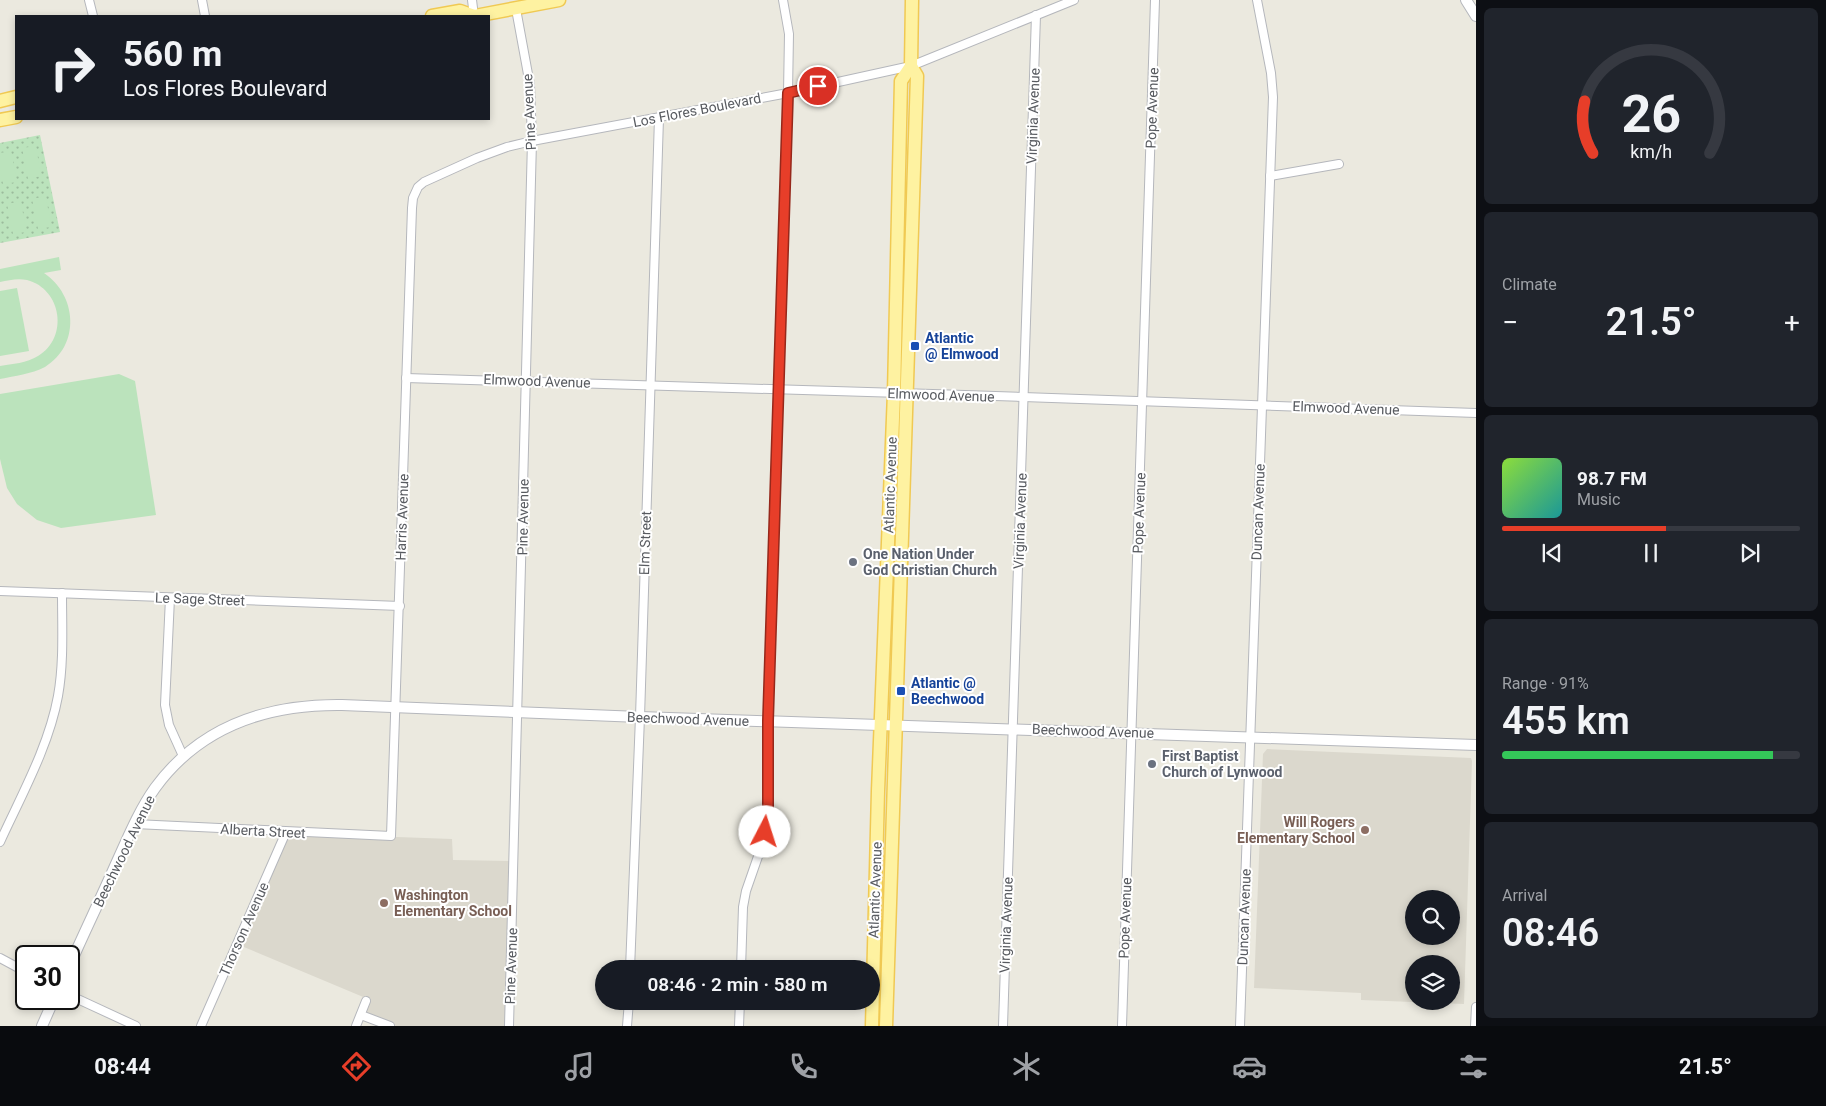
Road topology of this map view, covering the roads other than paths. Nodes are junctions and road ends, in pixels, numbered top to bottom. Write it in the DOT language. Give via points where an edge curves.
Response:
graph roads {
  1 [pos="89,0"];
  2 [pos="202,0"];
  3 [pos="472,0"];
  4 [pos="559,0"];
  5 [pos="783,0"];
  6 [pos="912,0"];
  7 [pos="1074,0"];
  8 [pos="1155,0"];
  9 [pos="1257,0"];
  10 [pos="1466,0"];
  11 [pos="516,9"];
  12 [pos="93,15"];
  13 [pos="205,15"];
  14 [pos="438,15"];
  15 [pos="471,15"];
  16 [pos="474,15"];
  17 [pos="480,15"];
  18 [pos="1036,15"];
  19 [pos="1476,16"];
  20 [pos="911,66"];
  21 [pos="788,93"];
  22 [pos="15,97"];
  23 [pos="0,100"];
  24 [pos="15,118"];
  25 [pos="659,118"];
  26 [pos="0,120"];
  27 [pos="532,141"];
  28 [pos="1339,164"];
  29 [pos="1270,176"];
  30 [pos="413,198"];
  31 [pos="406,378"];
  32 [pos="526,381"];
  33 [pos="650,384"];
  34 [pos="778,389"];
  35 [pos="894,393"];
  36 [pos="907,394"];
  37 [pos="1025,397"];
  38 [pos="1143,402"];
  39 [pos="1262,405"];
  40 [pos="1476,414"];
  41 [pos="0,591"];
  42 [pos="62,593"];
  43 [pos="170,598"];
  44 [pos="400,606"];
  45 [pos="396,708"];
  46 [pos="519,712"];
  47 [pos="640,717"];
  48 [pos="768,721"];
  49 [pos="888,724"];
  50 [pos="1013,728"];
  51 [pos="1131,733"];
  52 [pos="1250,737"];
  53 [pos="1476,745"];
  54 [pos="183,756"];
  55 [pos="135,824"];
  56 [pos="286,832"];
  57 [pos="391,836"];
  58 [pos="0,842"];
  59 [pos="79,945"];
  60 [pos="0,958"];
  61 [pos="630,960"];
  62 [pos="741,960"];
  63 [pos="15,966"];
  64 [pos="80,1000"];
  65 [pos="366,1001"];
  66 [pos="1476,1007"];
  67 [pos="49,1010"];
  68 [pos="628,1010"];
  69 [pos="740,1010"];
  70 [pos="361,1015"];
  71 [pos="42,1026"];
  72 [pos="136,1026"];
  73 [pos="202,1026"];
  74 [pos="356,1026"];
  75 [pos="390,1026"];
  76 [pos="509,1026"];
  77 [pos="628,1026"];
  78 [pos="739,1026"];
  79 [pos="872,1026"];
  80 [pos="886,1026"];
  81 [pos="1003,1026"];
  82 [pos="1122,1026"];
  83 [pos="1240,1026"];
  84 [pos="1475,1026"];
  1 -- 12 [label="street"];
  2 -- 13 [label="street"];
  3 -- 16 [label="street"];
  4 -- 11 [label="main road"];
  5 -- 21 [label="street" via="789,34"];
  6 -- 20 [label="main road, Atlantic Avenue"];
  7 -- 18 [label="street, Los Flores Boulevard"];
  8 -- 38 [label="street, Pope Avenue"];
  9 -- 29 [label="street, Duncan Avenue" via="1272,85"];
  10 -- 19 [label="street"];
  11 -- 17 [label="main road"];
  11 -- 27 [label="street, Pine Avenue" via="530,86"];
  14 -- 15 [label="main road" via="460,11"];
  18 -- 20 [label="street, Los Flores Boulevard"];
  18 -- 37 [label="street, Virginia Avenue"];
  20 -- 21 [label="street, Los Flores Boulevard"];
  20 -- 35 [label="main road, Atlantic Avenue" via="901,81"];
  20 -- 36 [label="main road, Atlantic Avenue" via="916,76"];
  21 -- 25 [label="street, Los Flores Boulevard"];
  21 -- 34 [label="street"];
  22 -- 23 [label="main road"];
  24 -- 26 [label="main road"];
  25 -- 27 [label="street, Los Flores Boulevard"];
  25 -- 33 [label="street, Elm Street"];
  27 -- 30 [label="street, Los Flores Boulevard" via="477,158 432,177 418,187"];
  27 -- 32 [label="street, Pine Avenue"];
  28 -- 29 [label="street"];
  29 -- 39 [label="street, Duncan Avenue"];
  30 -- 31 [label="street, Harris Avenue"];
  31 -- 32 [label="street, Elmwood Avenue"];
  31 -- 44 [label="street, Harris Avenue"];
  32 -- 33 [label="street, Elmwood Avenue"];
  32 -- 46 [label="street, Pine Avenue"];
  33 -- 34 [label="street, Elmwood Avenue"];
  33 -- 47 [label="street, Elm Street"];
  34 -- 35 [label="street, Elmwood Avenue"];
  34 -- 48 [label="street"];
  35 -- 36 [label="street, Elmwood Avenue"];
  35 -- 49 [label="main road, Atlantic Avenue"];
  36 -- 37 [label="street, Elmwood Avenue"];
  36 -- 49 [label="main road, Atlantic Avenue"];
  37 -- 38 [label="street, Elmwood Avenue"];
  37 -- 50 [label="street, Virginia Avenue"];
  38 -- 39 [label="street, Elmwood Avenue"];
  38 -- 51 [label="street, Pope Avenue"];
  39 -- 40 [label="street, Elmwood Avenue"];
  39 -- 52 [label="street, Duncan Avenue"];
  41 -- 42 [label="street, Le Sage Street"];
  42 -- 43 [label="street, Le Sage Street"];
  42 -- 58 [label="street" via="61,672 54,714"];
  43 -- 44 [label="street, Le Sage Street"];
  43 -- 54 [label="street" via="165,705 169,725"];
  44 -- 45 [label="street, Harris Avenue"];
  45 -- 46 [label="street, Beechwood Avenue"];
  45 -- 54 [label="street, Beechwood Avenue" via="314,705 265,713 218,731"];
  45 -- 57 [label="street, Harris Avenue"];
  46 -- 47 [label="street, Beechwood Avenue"];
  46 -- 76 [label="street, Pine Avenue"];
  47 -- 48 [label="street, Beechwood Avenue"];
  47 -- 61 [label="street, Elm Street"];
  48 -- 49 [label="street, Beechwood Avenue"];
  48 -- 62 [label="street" via="768,813 744,907"];
  49 -- 50 [label="street, Beechwood Avenue"];
  49 -- 79 [label="main road, Atlantic Avenue"];
  49 -- 80 [label="main road, Atlantic Avenue"];
  50 -- 51 [label="street, Beechwood Avenue"];
  50 -- 81 [label="street, Virginia Avenue"];
  51 -- 52 [label="street, Beechwood Avenue"];
  51 -- 82 [label="street, Pope Avenue"];
  52 -- 53 [label="street, Beechwood Avenue"];
  52 -- 83 [label="street, Duncan Avenue"];
  54 -- 55 [label="street, Beechwood Avenue" via="156,788"];
  55 -- 56 [label="street, Alberta Street"];
  55 -- 59 [label="street, Beechwood Avenue"];
  56 -- 57 [label="street, Alberta Street"];
  56 -- 73 [label="street, Thorson Avenue"];
  60 -- 63 [label="street"];
  64 -- 72 [label="street"];
  65 -- 70 [label="street"];
  66 -- 84 [label="street"];
  67 -- 71 [label="street"];
  68 -- 77 [label="street"];
  69 -- 78 [label="street"];
  70 -- 74 [label="street"];
  70 -- 75 [label="street"];
}
